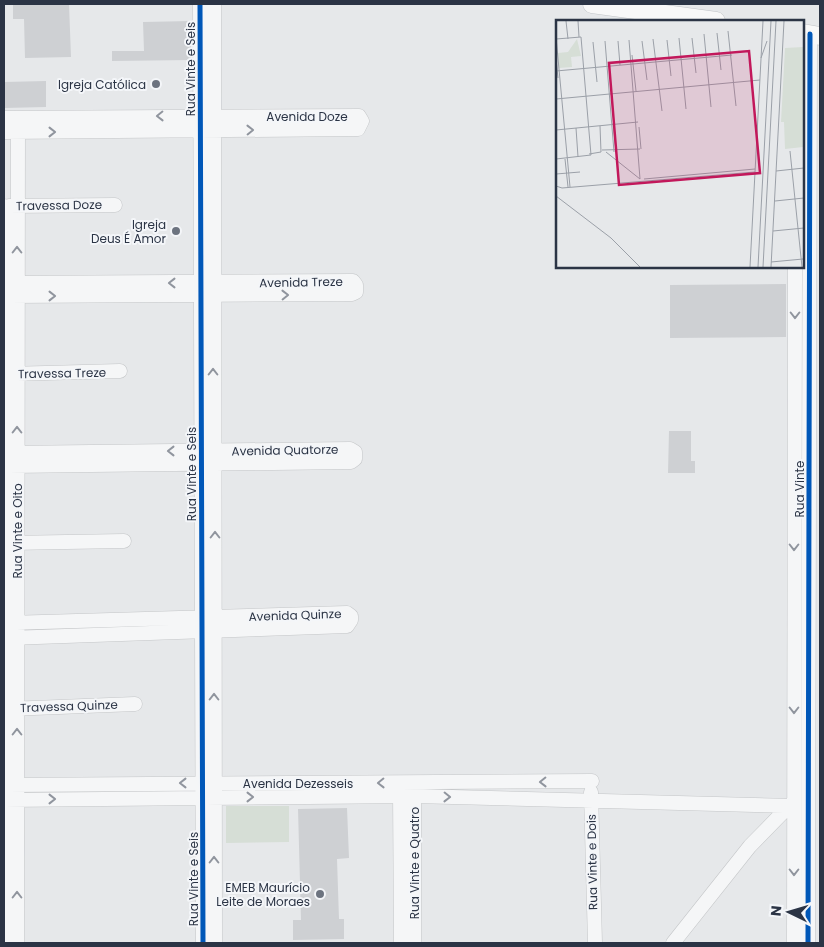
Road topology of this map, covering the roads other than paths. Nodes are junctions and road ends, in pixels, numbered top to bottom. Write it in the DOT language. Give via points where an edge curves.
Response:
graph roads {
  1 [pos="200,4"];
  2 [pos="214,4"];
  3 [pos="592,4"];
  4 [pos="709,20"];
  5 [pos="811,34"];
  6 [pos="311,122"];
  7 [pos="207,123"];
  8 [pos="11,125"];
  9 [pos="115,205"];
  10 [pos="8,206"];
  11 [pos="795,268"];
  12 [pos="207,289"];
  13 [pos="9,291"];
  14 [pos="120,372"];
  15 [pos="8,374"];
  16 [pos="274,456"];
  17 [pos="207,457"];
  18 [pos="8,460"];
  19 [pos="124,541"];
  20 [pos="8,543"];
  21 [pos="8,623"];
  22 [pos="208,623"];
  23 [pos="9,638"];
  24 [pos="135,704"];
  25 [pos="9,709"];
  26 [pos="592,781"];
  27 [pos="208,783"];
  28 [pos="9,785"];
  29 [pos="407,790"];
  30 [pos="208,798"];
  31 [pos="591,799"];
  32 [pos="8,800"];
  33 [pos="617,801"];
  34 [pos="792,805"];
  35 [pos="8,873"];
  36 [pos="4,943"];
  37 [pos="17,943"];
  38 [pos="203,943"];
  39 [pos="215,943"];
  40 [pos="401,943"];
  41 [pos="414,943"];
  42 [pos="594,943"];
  43 [pos="673,943"];
  44 [pos="794,943"];
  45 [pos="808,943"];
  1 -- 7 [label="street, Rua Vinte e Seis"];
  2 -- 7 [label="street, Rua Vinte e Seis"];
  3 -- 4 [label="main road"];
  5 -- 45 [label="street, Rua Vinte"];
  6 -- 7 [label="street, Avenida Doze"];
  7 -- 8 [label="street, Avenida Doze"];
  7 -- 12 [label="street, Rua Vinte e Seis"];
  8 -- 10 [label="street, Rua Vinte e Oito"];
  9 -- 10 [label="street, Travessa Doze"];
  10 -- 13 [label="street, Rua Vinte e Oito"];
  11 -- 34 [label="street, Rua Vinte, one-way"];
  12 -- 12 [label="street, Avenida Treze, one-way" via="352,294 356,292 356,285 353,281"];
  12 -- 13 [label="street, Avenida Treze"];
  12 -- 17 [label="street, Rua Vinte e Seis"];
  13 -- 15 [label="street, Rua Vinte e Oito"];
  14 -- 15 [label="street, Travessa Treze"];
  15 -- 18 [label="street, Rua Vinte e Oito"];
  16 -- 17 [label="street, Avenida Quatorze"];
  17 -- 18 [label="street, Avenida Quatorze"];
  17 -- 22 [label="street, Rua Vinte e Seis"];
  18 -- 20 [label="street, Rua Vinte e Oito"];
  19 -- 20 [label="street"];
  20 -- 21 [label="street, Rua Vinte e Oito"];
  21 -- 22 [label="street, Avenida Quinze"];
  21 -- 23 [label="street, Rua Vinte e Oito"];
  22 -- 22 [label="street, Avenida Quinze" via="347,626 351,616 347,613"];
  22 -- 23 [label="street, Avenida Quinze"];
  22 -- 27 [label="street, Rua Vinte e Seis"];
  23 -- 25 [label="street, Rua Vinte e Oito"];
  24 -- 25 [label="street, Travessa Quinze"];
  25 -- 28 [label="street, Rua Vinte e Oito"];
  26 -- 29 [label="street, Avenida Dezesseis, one-way"];
  26 -- 31 [label="street, Rua Vinte e Dois"];
  26 -- 33 [label="street"];
  27 -- 28 [label="street, Avenida Dezesseis, one-way"];
  29 -- 27 [label="street, Avenida Dezesseis, one-way"];
  27 -- 30 [label="street, Rua Vinte e Seis"];
  28 -- 32 [label="street, Rua Vinte e Oito"];
  30 -- 29 [label="street, Avenida Dezesseis, one-way"];
  29 -- 31 [label="street, Avenida Dezesseis, one-way"];
  29 -- 40 [label="street, Rua Vinte e Quatro"];
  29 -- 41 [label="street, Rua Vinte e Quatro"];
  32 -- 30 [label="street, Avenida Dezesseis, one-way"];
  30 -- 38 [label="street, Rua Vinte e Seis"];
  39 -- 30 [label="street, Rua Vinte e Seis, one-way"];
  31 -- 33 [label="street, Avenida Dezesseis"];
  31 -- 42 [label="street, Rua Vinte e Dois"];
  32 -- 35 [label="street, Rua Vinte e Oito"];
  33 -- 34 [label="street, Avenida Dezesseis"];
  34 -- 43 [label="street" via="750,846"];
  34 -- 44 [label="street, Rua Vinte, one-way"];
  35 -- 36 [label="street, Rua Vinte e Oito"];
  37 -- 35 [label="street, Rua Vinte e Oito, one-way"];
}
